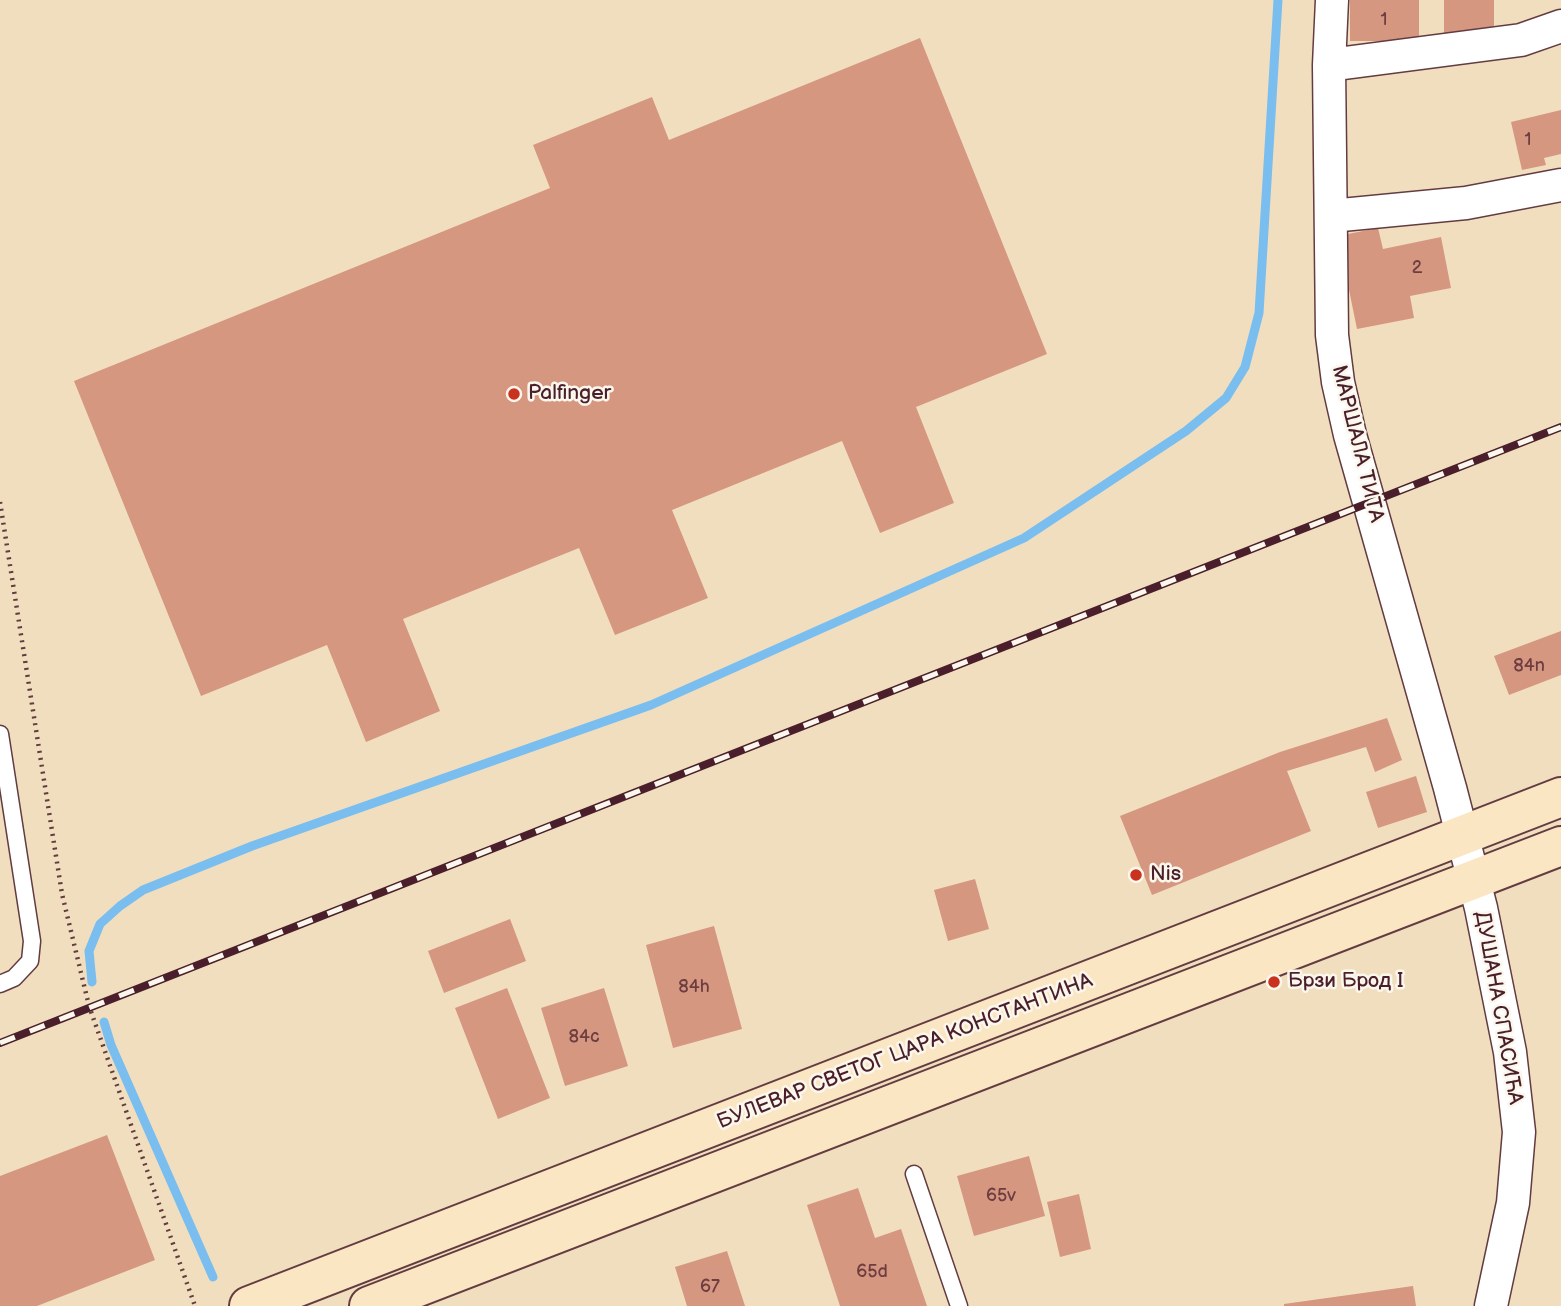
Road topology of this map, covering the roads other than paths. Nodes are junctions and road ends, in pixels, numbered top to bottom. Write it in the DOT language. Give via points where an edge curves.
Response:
graph roads {
  1 [pos="1332,0"];
  2 [pos="1561,26"];
  3 [pos="1329,65"];
  4 [pos="1561,185"];
  5 [pos="1331,216"];
  6 [pos="0,734"];
  7 [pos="1561,797"];
  8 [pos="1462,835"];
  9 [pos="1561,846"];
  10 [pos="1474,881"];
  11 [pos="7,981"];
  12 [pos="914,1174"];
  13 [pos="249,1306"];
  14 [pos="369,1306"];
  15 [pos="958,1306"];
  16 [pos="1491,1306"];
  1 -- 3 [label="street, МАРШАЛА ТИТА"];
  2 -- 3 [label="street" via="1521,40"];
  3 -- 5 [label="street, МАРШАЛА ТИТА"];
  4 -- 5 [label="street" via="1466,203"];
  5 -- 8 [label="street, МАРШАЛА ТИТА" via="1332,335 1338,382"];
  6 -- 11 [label="lane" via="32,941 30,961"];
  7 -- 8 [label="main road, БУЛЕВАР СВЕТОГ ЦАРА КОНСТАНТИНА"];
  8 -- 10 [label="street, ДУШАНА СПАСИЋА"];
  8 -- 13 [label="main road, БУЛЕВАР СВЕТОГ ЦАРА КОНСТАНТИНА"];
  9 -- 10 [label="main road"];
  10 -- 14 [label="main road"];
  10 -- 16 [label="street, ДУШАНА СПАСИЋА" via="1510,1052 1519,1132 1513,1203"];
  12 -- 15 [label="lane"];
}
